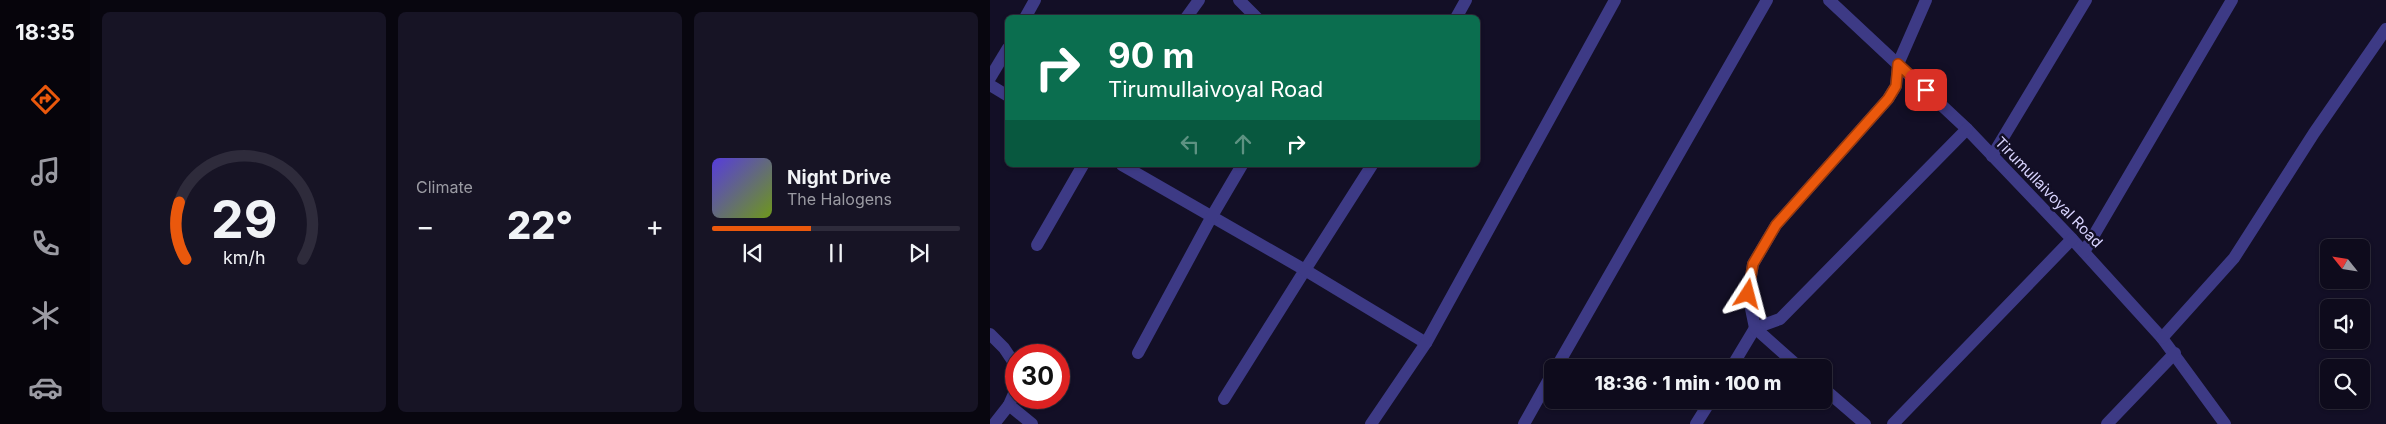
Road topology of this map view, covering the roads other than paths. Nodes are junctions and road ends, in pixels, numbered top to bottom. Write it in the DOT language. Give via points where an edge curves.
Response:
graph roads {
  1 [pos="1035,0"];
  2 [pos="1199,0"];
  3 [pos="1239,0"];
  4 [pos="1466,0"];
  5 [pos="1615,0"];
  6 [pos="1767,0"];
  7 [pos="1829,0"];
  8 [pos="1926,0"];
  9 [pos="2086,0"];
  10 [pos="2232,0"];
  11 [pos="1027,15"];
  12 [pos="1188,15"];
  13 [pos="1254,15"];
  14 [pos="1458,15"];
  15 [pos="2386,29"];
  16 [pos="1005,53"];
  17 [pos="1898,64"];
  18 [pos="990,78"];
  19 [pos="990,85"];
  20 [pos="1005,94"];
  21 [pos="1967,129"];
  22 [pos="1992,156"];
  23 [pos="1082,167"];
  24 [pos="1126,167"];
  25 [pos="1241,167"];
  26 [pos="1371,167"];
  27 [pos="1212,216"];
  28 [pos="2072,239"];
  29 [pos="1037,245"];
  30 [pos="2084,252"];
  31 [pos="1305,270"];
  32 [pos="1755,328"];
  33 [pos="990,334"];
  34 [pos="2162,338"];
  35 [pos="1426,343"];
  36 [pos="1005,350"];
  37 [pos="1138,353"];
  38 [pos="2175,353"];
  39 [pos="1561,359"];
  40 [pos="1736,359"];
  41 [pos="1790,359"];
  42 [pos="1544,388"];
  43 [pos="1832,396"];
  44 [pos="1224,399"];
  45 [pos="1005,409"];
  46 [pos="1013,409"];
  47 [pos="1705,409"];
  48 [pos="994,424"];
  49 [pos="1032,424"];
  50 [pos="1371,424"];
  51 [pos="1524,424"];
  52 [pos="1696,424"];
  53 [pos="1865,424"];
  54 [pos="1893,424"];
  55 [pos="2107,424"];
  56 [pos="2225,424"];
  1 -- 11 [label="street"];
  2 -- 12 [label="street"];
  3 -- 13 [label="street"];
  4 -- 14 [label="street"];
  5 -- 35 [label="street"];
  6 -- 39 [label="street"];
  7 -- 17 [label="street, Tirumullaivoyal Road"];
  8 -- 17 [label="street"];
  9 -- 22 [label="street"];
  10 -- 30 [label="street"];
  15 -- 34 [label="street" via="2314,132 2234,258"];
  16 -- 18 [label="street"];
  17 -- 21 [label="street, Tirumullaivoyal Road"];
  17 -- 32 [label="street" via="1896,86 1888,99 1776,225 1753,264 1748,294"];
  19 -- 20 [label="street"];
  21 -- 22 [label="street, Tirumullaivoyal Road"];
  21 -- 32 [label="street" via="1780,319"];
  22 -- 28 [label="street, Tirumullaivoyal Road"];
  23 -- 29 [label="street"];
  24 -- 27 [label="street"];
  25 -- 27 [label="street"];
  26 -- 31 [label="street"];
  27 -- 31 [label="street"];
  27 -- 37 [label="street"];
  28 -- 30 [label="street, Tirumullaivoyal Road"];
  28 -- 54 [label="street"];
  30 -- 34 [label="street, Tirumullaivoyal Road"];
  31 -- 35 [label="street"];
  31 -- 44 [label="street"];
  32 -- 40 [label="street"];
  32 -- 41 [label="street"];
  33 -- 36 [label="street"];
  34 -- 38 [label="street, Tirumullaivoyal Road"];
  35 -- 50 [label="street"];
  38 -- 55 [label="street"];
  38 -- 56 [label="street, Tirumullaivoyal Road"];
  42 -- 51 [label="street"];
  43 -- 53 [label="street"];
  45 -- 48 [label="street"];
  46 -- 49 [label="street"];
  47 -- 52 [label="street"];
}
